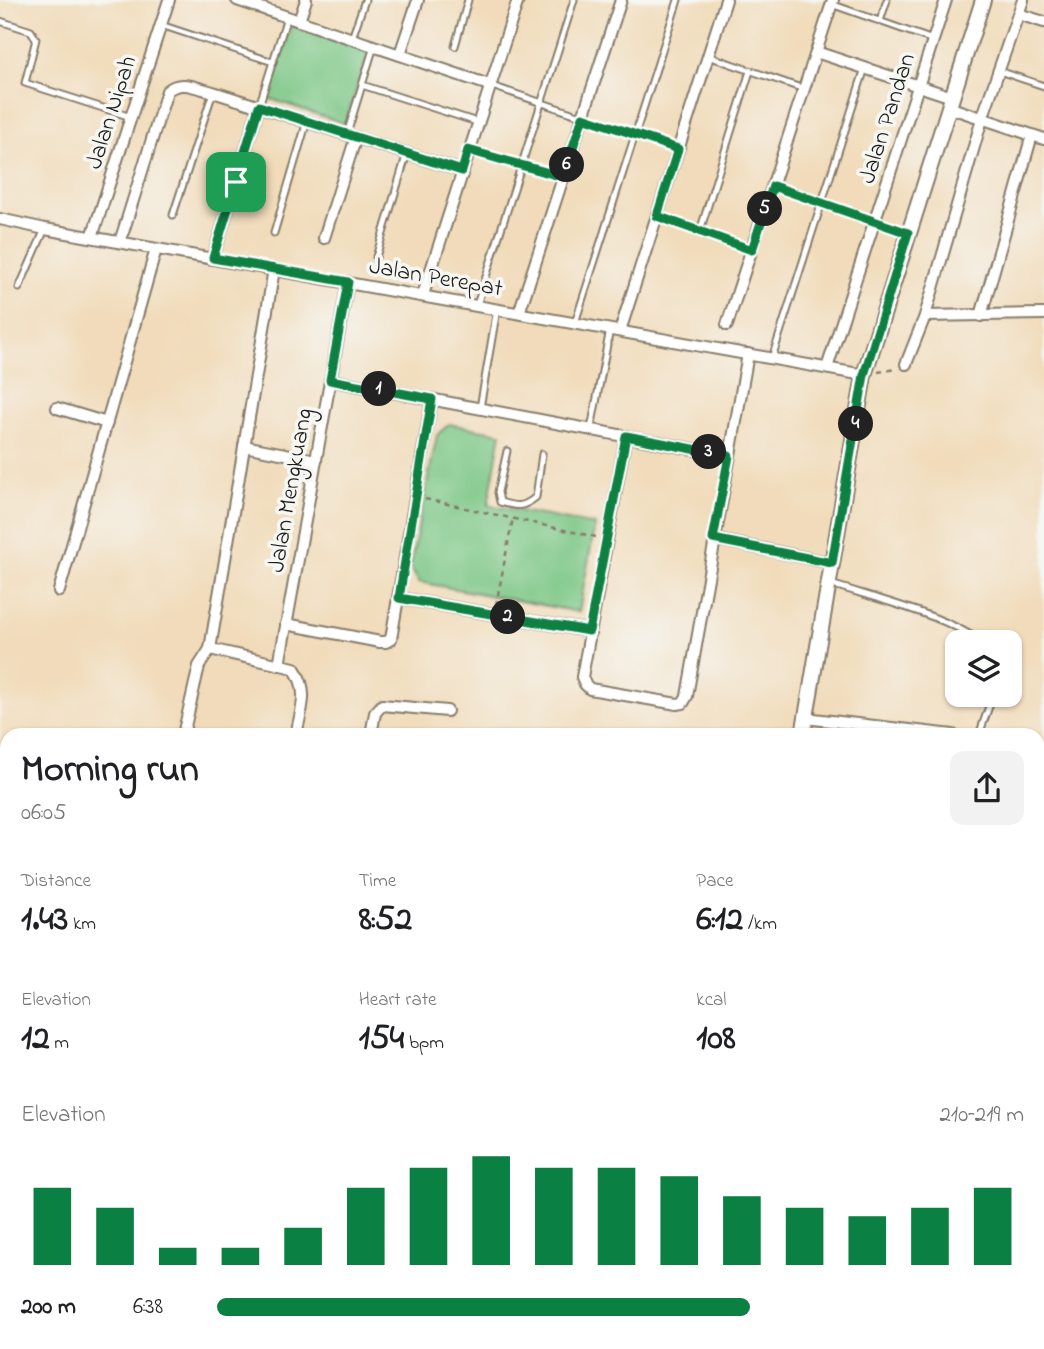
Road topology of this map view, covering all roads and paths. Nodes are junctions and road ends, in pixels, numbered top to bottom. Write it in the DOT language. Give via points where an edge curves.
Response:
graph roads {
  1 [pos="169,0"];
  2 [pos="237,0"];
  3 [pos="306,0"];
  4 [pos="365,0"];
  5 [pos="418,0"];
  6 [pos="468,0"];
  7 [pos="518,0"];
  8 [pos="574,0"];
  9 [pos="621,0"];
  10 [pos="678,0"];
  11 [pos="726,0"];
  12 [pos="887,0"];
  13 [pos="946,0"];
  14 [pos="983,0"];
  15 [pos="1023,0"];
  16 [pos="251,2"];
  17 [pos="832,2"];
  18 [pos="1018,14"];
  19 [pos="293,19"];
  20 [pos="0,20"];
  21 [pos="880,21"];
  22 [pos="1044,22"];
  23 [pos="161,25"];
  24 [pos="352,38"];
  25 [pos="933,40"];
  26 [pos="374,46"];
  27 [pos="455,46"];
  28 [pos="816,52"];
  29 [pos="400,54"];
  30 [pos="708,56"];
  31 [pos="273,62"];
  32 [pos="865,68"];
  33 [pos="750,71"];
  34 [pos="999,71"];
  35 [pos="362,85"];
  36 [pos="489,85"];
  37 [pos="918,86"];
  38 [pos="1044,86"];
  39 [pos="804,89"];
  40 [pos="213,92"];
  41 [pos="950,102"];
  42 [pos="543,103"];
  43 [pos="259,106"];
  44 [pos="131,117"];
  45 [pos="583,117"];
  46 [pos="982,119"];
  47 [pos="307,121"];
  48 [pos="477,122"];
  49 [pos="635,134"];
  50 [pos="351,135"];
  51 [pos="1032,135"];
  52 [pos="1044,139"];
  53 [pos="678,149"];
  54 [pos="468,150"];
  55 [pos="407,153"];
  56 [pos="522,166"];
  57 [pos="462,171"];
  58 [pos="563,177"];
  59 [pos="773,186"];
  60 [pos="822,203"];
  61 [pos="173,215"];
  62 [pos="657,216"];
  63 [pos="0,219"];
  64 [pos="875,221"];
  65 [pos="45,229"];
  66 [pos="700,231"];
  67 [pos="274,233"];
  68 [pos="908,233"];
  69 [pos="92,237"];
  70 [pos="324,238"];
  71 [pos="120,242"];
  72 [pos="156,248"];
  73 [pos="752,250"];
  74 [pos="376,257"];
  75 [pos="213,258"];
  76 [pos="274,269"];
  77 [pos="348,282"];
  78 [pos="19,288"];
  79 [pos="423,295"];
  80 [pos="477,305"];
  81 [pos="497,309"];
  82 [pos="519,313"];
  83 [pos="1044,314"];
  84 [pos="925,316"];
  85 [pos="981,316"];
  86 [pos="575,323"];
  87 [pos="727,326"];
  88 [pos="615,330"];
  89 [pos="748,354"];
  90 [pos="772,358"];
  91 [pos="906,364"];
  92 [pos="827,368"];
  93 [pos="864,375"];
  94 [pos="330,380"];
  95 [pos="432,399"];
  96 [pos="57,408"];
  97 [pos="480,408"];
  98 [pos="107,423"];
  99 [pos="590,429"];
  100 [pos="626,436"];
  101 [pos="244,446"];
  102 [pos="507,451"];
  103 [pos="542,454"];
  104 [pos="729,456"];
  105 [pos="316,460"];
  106 [pos="416,497"];
  107 [pos="515,507"];
  108 [pos="513,519"];
  109 [pos="607,539"];
  110 [pos="713,539"];
  111 [pos="832,563"];
  112 [pos="828,583"];
  113 [pos="60,591"];
  114 [pos="399,598"];
  115 [pos="494,615"];
  116 [pos="286,624"];
  117 [pos="960,630"];
  118 [pos="589,631"];
  119 [pos="210,649"];
  120 [pos="279,665"];
  121 [pos="989,707"];
  122 [pos="447,711"];
  123 [pos="805,718"];
  124 [pos="185,728"];
  125 [pos="297,728"];
  126 [pos="372,728"];
  127 [pos="804,728"];
  128 [pos="892,728"];
  129 [pos="981,728"];
  1 -- 23 [label="street, Jalan Nipah"];
  2 -- 16 [label="street"];
  3 -- 19 [label="street"];
  4 -- 24 [label="lane"];
  5 -- 29 [label="street"];
  6 -- 27 [label="lane"];
  7 -- 36 [label="street"];
  8 -- 42 [label="lane"];
  9 -- 45 [label="street"];
  10 -- 49 [label="lane"];
  11 -- 30 [label="street"];
  12 -- 21 [label="lane"];
  13 -- 25 [label="street, Jalan Pandan"];
  14 -- 41 [label="street"];
  15 -- 18 [label="street"];
  16 -- 19 [label="street"];
  17 -- 21 [label="lane"];
  17 -- 28 [label="street"];
  18 -- 22 [label="street"];
  18 -- 34 [label="street"];
  19 -- 24 [label="street"];
  19 -- 31 [label="lane"];
  20 -- 44 [label="lane" via="31,31 36,39 25,83"];
  21 -- 25 [label="lane"];
  23 -- 31 [label="lane"];
  23 -- 44 [label="street, Jalan Nipah"];
  24 -- 26 [label="street"];
  25 -- 37 [label="street, Jalan Pandan"];
  26 -- 29 [label="street"];
  26 -- 35 [label="lane"];
  28 -- 32 [label="street"];
  28 -- 39 [label="street"];
  29 -- 36 [label="street"];
  30 -- 33 [label="lane"];
  30 -- 53 [label="street"];
  31 -- 43 [label="lane"];
  32 -- 37 [label="street"];
  32 -- 60 [label="lane"];
  33 -- 39 [label="lane"];
  33 -- 66 [label="lane"];
  34 -- 38 [label="lane"];
  34 -- 46 [label="street"];
  35 -- 48 [label="lane"];
  35 -- 50 [label="lane"];
  36 -- 42 [label="lane"];
  36 -- 48 [label="street"];
  37 -- 41 [label="street"];
  37 -- 64 [label="street, Jalan Pandan"];
  39 -- 59 [label="street"];
  40 -- 43 [label="street"];
  40 -- 61 [label="lane"];
  40 -- 71 [label="street" via="181,84 167,91"];
  41 -- 46 [label="street"];
  41 -- 68 [label="street"];
  42 -- 45 [label="lane"];
  42 -- 56 [label="lane"];
  43 -- 47 [label="street"];
  43 -- 75 [label="street"];
  44 -- 69 [label="street, Jalan Nipah"];
  45 -- 49 [label="lane"];
  45 -- 58 [label="street"];
  46 -- 51 [label="street"];
  46 -- 84 [label="street"];
  47 -- 50 [label="street"];
  47 -- 67 [label="lane"];
  48 -- 54 [label="street"];
  49 -- 53 [label="lane"];
  49 -- 86 [label="lane"];
  50 -- 55 [label="street"];
  50 -- 70 [label="street"];
  51 -- 52 [label="street"];
  51 -- 85 [label="street"];
  53 -- 62 [label="street"];
  54 -- 56 [label="lane"];
  54 -- 57 [label="street"];
  55 -- 57 [label="street"];
  55 -- 74 [label="lane"];
  56 -- 58 [label="lane"];
  56 -- 80 [label="lane"];
  57 -- 79 [label="street"];
  58 -- 82 [label="street"];
  59 -- 60 [label="lane"];
  59 -- 73 [label="street"];
  60 -- 64 [label="lane"];
  60 -- 90 [label="lane"];
  62 -- 66 [label="lane"];
  62 -- 88 [label="street"];
  63 -- 65 [label="street, Jalan Perepat"];
  64 -- 68 [label="lane"];
  64 -- 92 [label="street, Jalan Pandan"];
  65 -- 69 [label="street, Jalan Perepat"];
  65 -- 78 [label="lane"];
  66 -- 73 [label="lane"];
  68 -- 93 [label="street"];
  69 -- 71 [label="street, Jalan Perepat"];
  71 -- 72 [label="street, Jalan Perepat"];
  72 -- 75 [label="street, Jalan Perepat"];
  72 -- 98 [label="street"];
  73 -- 87 [label="street"];
  75 -- 76 [label="street, Jalan Perepat"];
  76 -- 77 [label="street, Jalan Perepat"];
  76 -- 101 [label="street"];
  77 -- 79 [label="street, Jalan Perepat"];
  77 -- 94 [label="street, Jalan Mengkuang"];
  79 -- 80 [label="street, Jalan Perepat"];
  80 -- 81 [label="street, Jalan Perepat"];
  81 -- 82 [label="street, Jalan Perepat"];
  81 -- 97 [label="lane"];
  82 -- 86 [label="street, Jalan Perepat"];
  83 -- 85 [label="street"];
  84 -- 85 [label="street"];
  84 -- 91 [label="street"];
  86 -- 88 [label="street, Jalan Perepat"];
  88 -- 89 [label="street, Jalan Perepat"];
  88 -- 99 [label="lane"];
  89 -- 90 [label="street, Jalan Perepat"];
  89 -- 104 [label="street"];
  90 -- 92 [label="street, Jalan Perepat"];
  91 -- 93 [label="path"];
  92 -- 93 [label="street, Jalan Perepat"];
  93 -- 111 [label="street"];
  94 -- 95 [label="street"];
  94 -- 105 [label="street, Jalan Mengkuang"];
  95 -- 97 [label="street"];
  95 -- 106 [label="street"];
  96 -- 98 [label="street"];
  97 -- 99 [label="street"];
  98 -- 113 [label="street"];
  99 -- 100 [label="street"];
  100 -- 104 [label="street"];
  100 -- 109 [label="street"];
  101 -- 105 [label="street"];
  101 -- 119 [label="street"];
  102 -- 107 [label="lane" via="498,492 500,502"];
  103 -- 107 [label="lane" via="536,497 526,506"];
  104 -- 110 [label="street"];
  105 -- 116 [label="street, Jalan Mengkuang"];
  106 -- 108 [label="path"];
  106 -- 114 [label="street"];
  107 -- 108 [label="path"];
  108 -- 109 [label="path"];
  108 -- 115 [label="path"];
  109 -- 118 [label="street"];
  110 -- 111 [label="street"];
  110 -- 118 [label="street" via="683,703 590,689 582,677"];
  111 -- 112 [label="street"];
  112 -- 117 [label="lane"];
  112 -- 123 [label="street"];
  114 -- 115 [label="street"];
  114 -- 116 [label="street" via="391,639 386,642"];
  115 -- 118 [label="street"];
  116 -- 120 [label="street, Jalan Mengkuang"];
  119 -- 120 [label="street"];
  119 -- 124 [label="street" via="199,666"];
  120 -- 125 [label="street" via="294,668 302,680"];
  121 -- 129 [label="lane"];
  122 -- 126 [label="street" via="382,705"];
  123 -- 127 [label="street"];
  123 -- 128 [label="street"];
}
